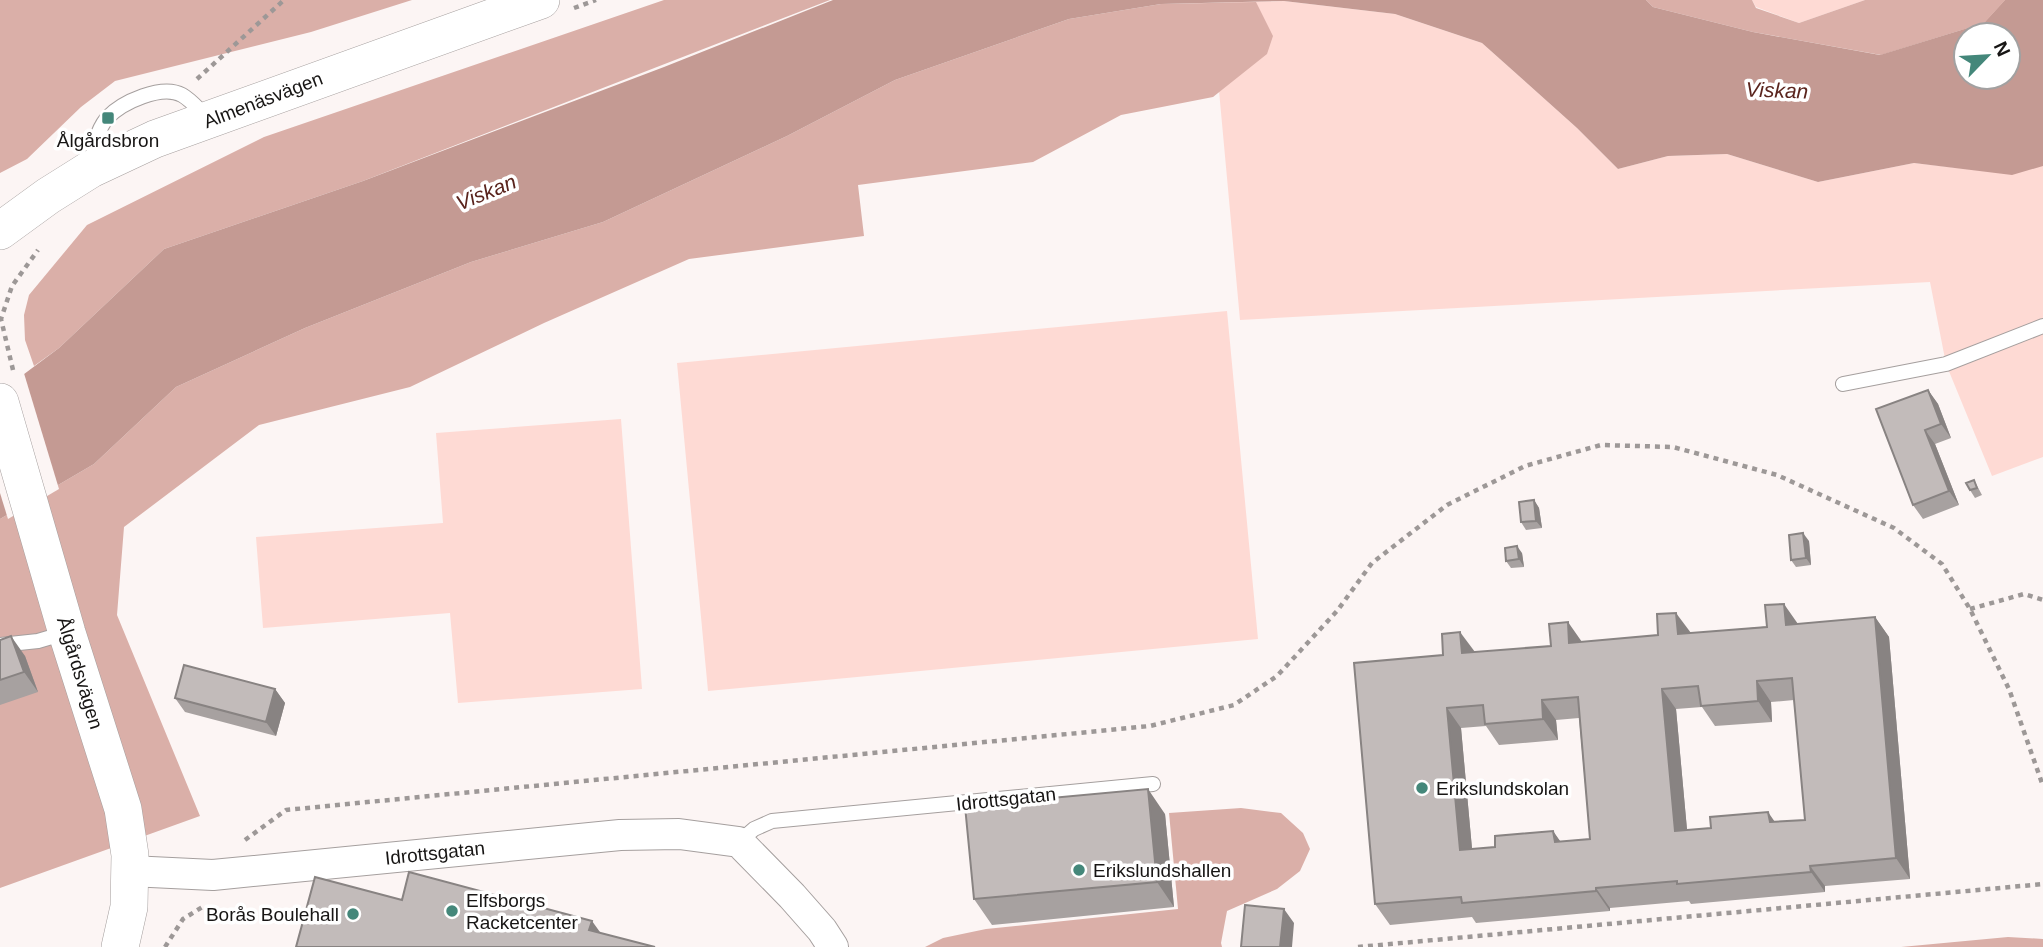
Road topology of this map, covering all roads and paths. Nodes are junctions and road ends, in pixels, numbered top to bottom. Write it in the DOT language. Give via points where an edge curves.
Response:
graph roads {
  1 [pos="284,0"];
  2 [pos="541,0"];
  3 [pos="181,94"];
  4 [pos="211,120"];
  5 [pos="91,169"];
  6 [pos="0,230"];
  7 [pos="2043,326"];
  8 [pos="1843,384"];
  9 [pos="0,402"];
  10 [pos="2043,600"];
  11 [pos="1970,609"];
  12 [pos="67,633"];
  13 [pos="0,645"];
  14 [pos="1153,783"];
  15 [pos="2043,786"];
  16 [pos="739,842"];
  17 [pos="130,871"];
  18 [pos="242,873"];
  19 [pos="2043,884"];
  20 [pos="216,900"];
  21 [pos="120,947"];
  22 [pos="165,947"];
  23 [pos="833,947"];
  24 [pos="1358,947"];
  1 -- 3 [label="path"];
  2 -- 4 [label="street, Almenäsvägen"];
  3 -- 4 [label="lane"];
  3 -- 5 [label="lane" via="159,91 131,101 108,118 94,140"];
  4 -- 5 [label="street, Almenäsvägen" via="155,139"];
  5 -- 6 [label="street, Almenäsvägen"];
  7 -- 8 [label="lane" via="1946,364"];
  9 -- 12 [label="street, Ålgårdsvägen"];
  10 -- 11 [label="path" via="2024,594"];
  11 -- 15 [label="path" via="2009,689"];
  11 -- 18 [label="path" via="1942,564 1894,528 1777,475 1673,447 1601,445 1525,466 1447,505 1372,563 1337,611 1277,676 1234,705 1150,726 286,810 238,844"];
  12 -- 13 [label="lane"];
  12 -- 17 [label="street, Ålgårdsvägen" via="123,809"];
  14 -- 16 [label="lane, Idrottsgatan" via="772,821"];
  16 -- 18 [label="street, Idrottsgatan" via="679,834 620,835"];
  16 -- 23 [label="street"];
  17 -- 18 [label="street, Idrottsgatan" via="213,876"];
  17 -- 21 [label="street, Ålgårdsvägen" via="129,906"];
  19 -- 24 [label="path"];
  20 -- 22 [label="path" via="183,919"];
}
